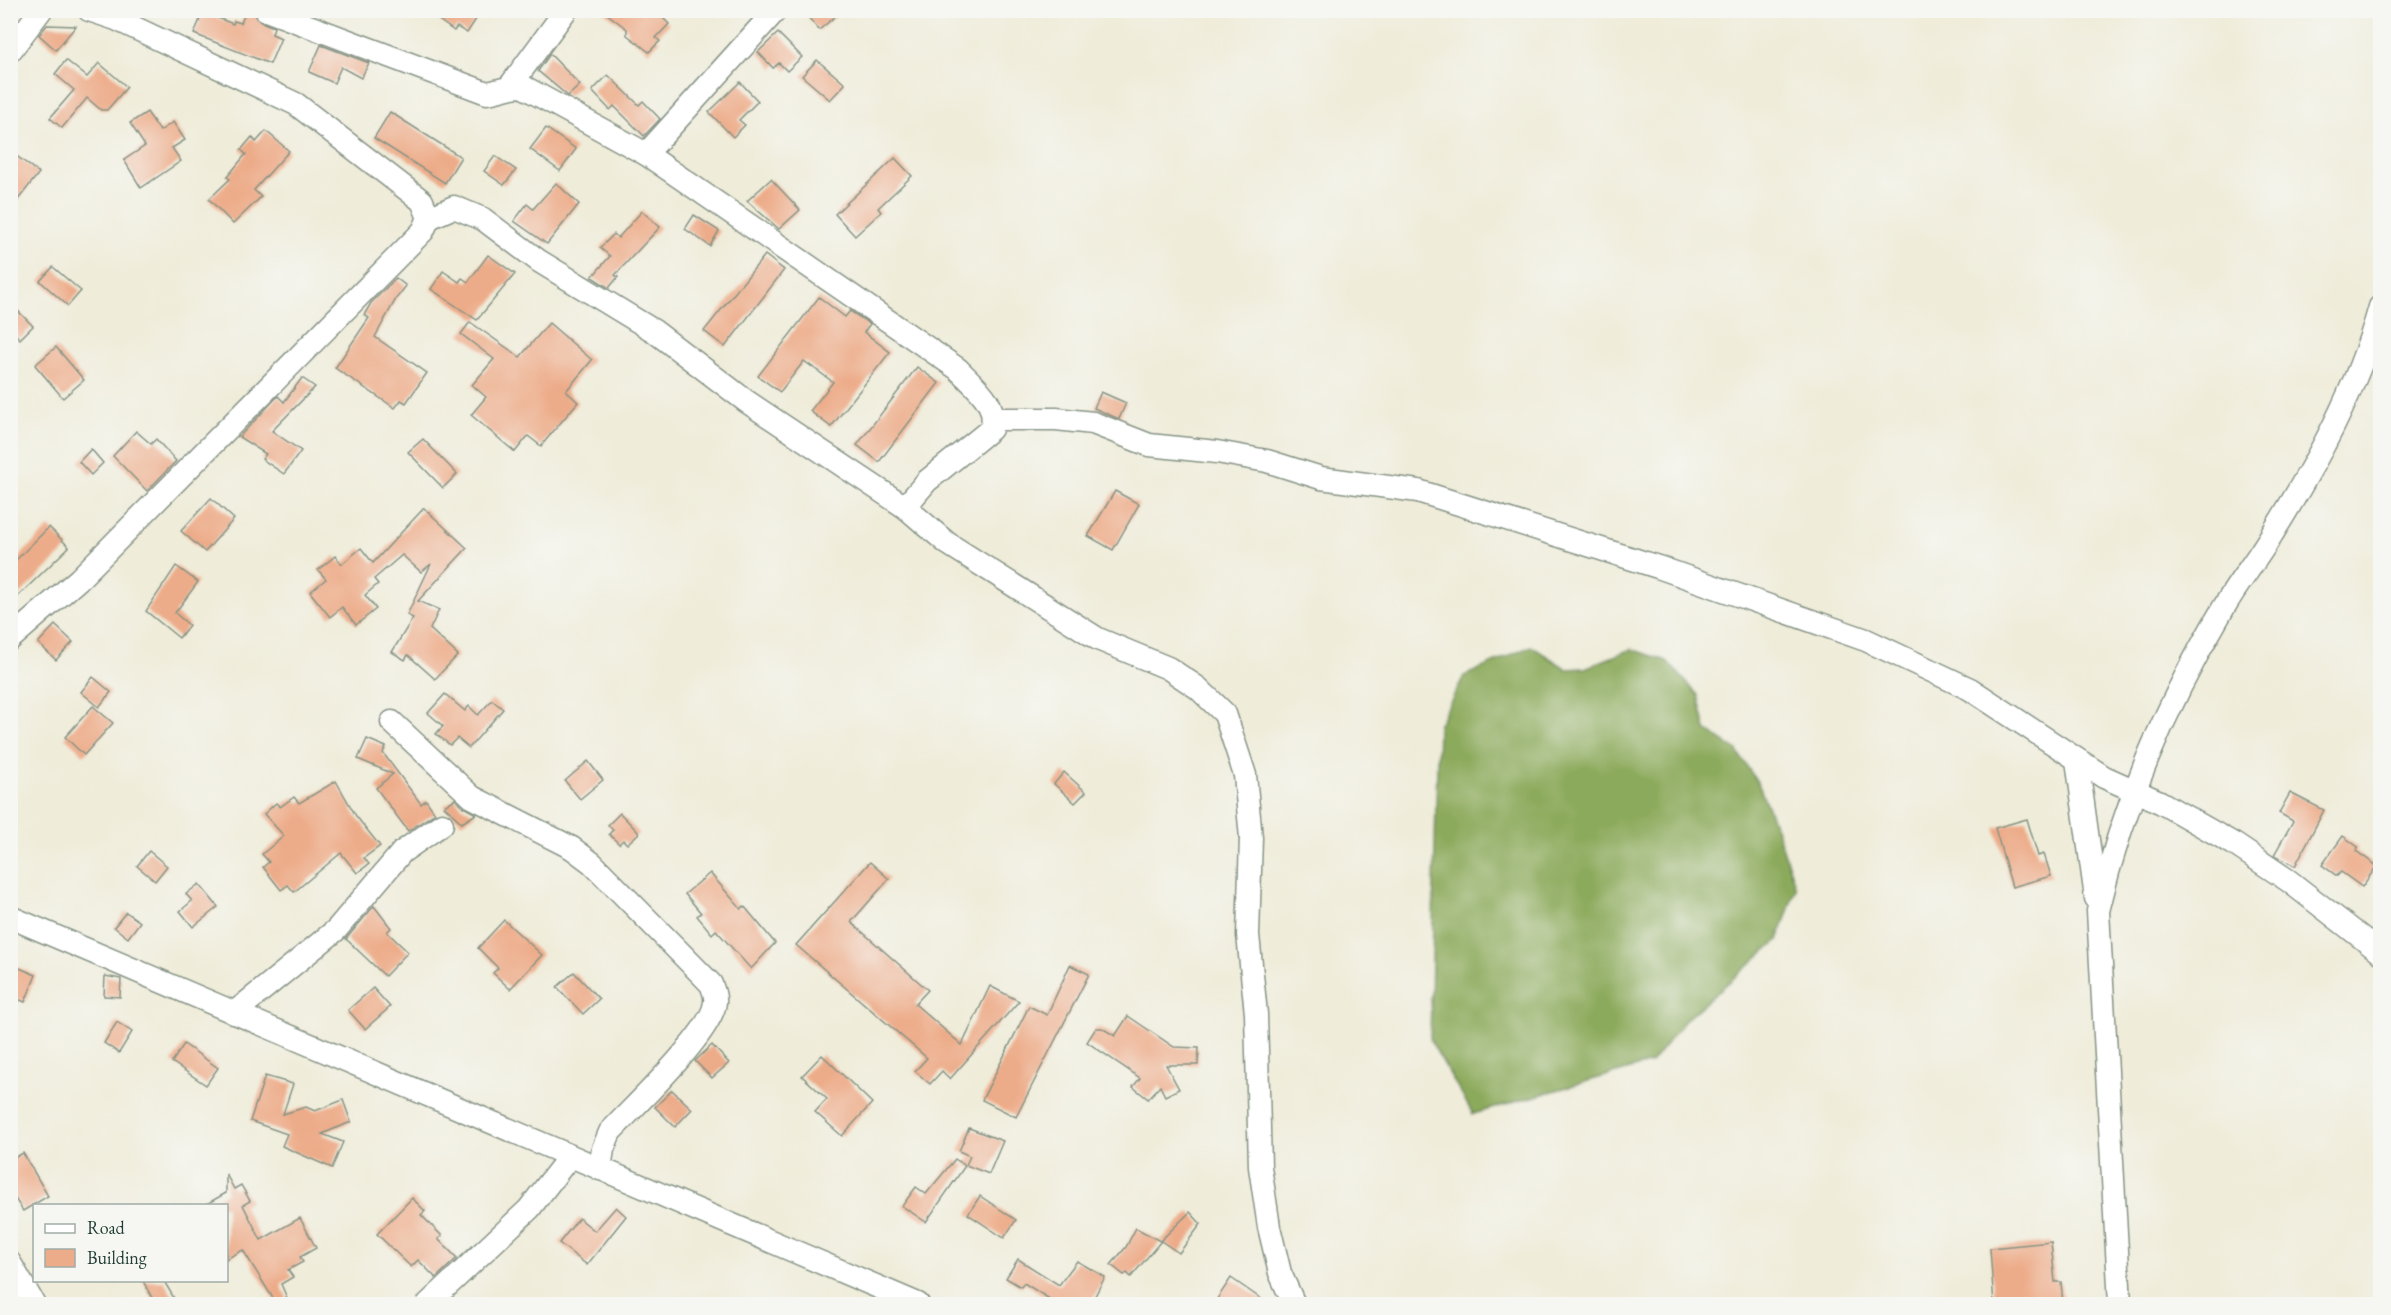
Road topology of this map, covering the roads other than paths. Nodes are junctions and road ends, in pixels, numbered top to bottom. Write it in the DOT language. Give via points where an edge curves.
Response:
graph roads {
  1 [pos="41,10"];
  2 [pos="88,10"];
  3 [pos="266,10"];
  4 [pos="566,10"];
  5 [pos="776,10"];
  6 [pos="10,51"];
  7 [pos="510,86"];
  8 [pos="646,154"];
  9 [pos="429,218"];
  10 [pos="2380,307"];
  11 [pos="995,419"];
  12 [pos="904,507"];
  13 [pos="10,639"];
  14 [pos="392,722"];
  15 [pos="2077,760"];
  16 [pos="2135,792"];
  17 [pos="442,824"];
  18 [pos="2098,911"];
  19 [pos="10,917"];
  20 [pos="2380,952"];
  21 [pos="234,1013"];
  22 [pos="570,1156"];
  23 [pos="600,1169"];
  24 [pos="10,1263"];
  25 [pos="34,1305"];
  26 [pos="428,1305"];
  27 [pos="918,1305"];
  28 [pos="1294,1305"];
  29 [pos="2120,1305"];
  1 -- 6 [label="street"];
  2 -- 9 [label="street" via="116,19 296,104 422,201"];
  3 -- 7 [label="street" via="488,93"];
  4 -- 7 [label="street"];
  5 -- 8 [label="street"];
  7 -- 8 [label="street" via="522,86"];
  8 -- 11 [label="street" via="958,369 993,410"];
  9 -- 12 [label="street" via="454,207 483,219 539,261 654,331 746,401"];
  9 -- 13 [label="street" via="423,231 79,579"];
  10 -- 16 [label="street" via="2347,400 2321,452 2183,680"];
  11 -- 12 [label="street" via="985,436 927,481"];
  11 -- 15 [label="street" via="1094,423 1149,445 1217,452 1267,461 1321,478 1418,491 1658,567 1866,640 1970,689"];
  12 -- 28 [label="street" via="947,543 1082,629 1178,675 1225,714 1245,775 1251,838 1248,935 1256,1014 1260,1167 1280,1273"];
  14 -- 23 [label="street" via="472,797 572,848 592,863 711,984 714,1009 697,1037 610,1132"];
  15 -- 16 [label="street"];
  15 -- 18 [label="street"];
  16 -- 18 [label="street" via="2107,871"];
  16 -- 20 [label="street" via="2234,844"];
  17 -- 21 [label="street" via="402,852 336,930"];
  18 -- 29 [label="street"];
  19 -- 21 [label="street"];
  21 -- 22 [label="street"];
  22 -- 23 [label="street"];
  22 -- 26 [label="street" via="529,1209"];
  23 -- 27 [label="street"];
  24 -- 25 [label="street"];
}
